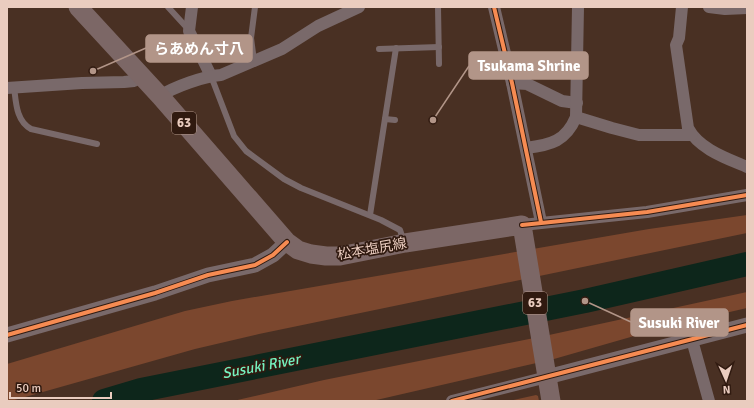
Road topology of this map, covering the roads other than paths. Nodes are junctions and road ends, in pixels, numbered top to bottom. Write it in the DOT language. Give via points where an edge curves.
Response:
graph roads {
  1 [pos="78,7"];
  2 [pos="168,7"];
  3 [pos="192,7"];
  4 [pos="255,7"];
  5 [pos="438,7"];
  6 [pos="494,7"];
  7 [pos="578,7"];
  8 [pos="682,7"];
  9 [pos="709,7"];
  10 [pos="356,8"];
  11 [pos="747,8"];
  12 [pos="189,31"];
  13 [pos="438,47"];
  14 [pos="396,48"];
  15 [pos="379,49"];
  16 [pos="254,61"];
  17 [pos="439,64"];
  18 [pos="142,76"];
  19 [pos="211,76"];
  20 [pos="512,83"];
  21 [pos="11,87"];
  22 [pos="160,96"];
  23 [pos="577,103"];
  24 [pos="576,117"];
  25 [pos="385,119"];
  26 [pos="395,120"];
  27 [pos="692,135"];
  28 [pos="97,144"];
  29 [pos="526,148"];
  30 [pos="747,167"];
  31 [pos="747,195"];
  32 [pos="370,215"];
  33 [pos="541,222"];
  34 [pos="523,233"];
  35 [pos="287,242"];
  36 [pos="405,243"];
  37 [pos="747,325"];
  38 [pos="7,335"];
  39 [pos="692,340"];
  40 [pos="546,371"];
  41 [pos="452,401"];
  42 [pos="551,401"];
  43 [pos="709,401"];
  1 -- 18 [label="main road, 松本塩尻線 / 63"];
  2 -- 12 [label="lane"];
  3 -- 12 [label="street"];
  4 -- 16 [label="lane" via="251,38"];
  5 -- 13 [label="lane"];
  6 -- 20 [label="street"];
  7 -- 23 [label="street"];
  8 -- 27 [label="street" via="676,45 688,128"];
  9 -- 11 [label="street"];
  10 -- 16 [label="street" via="318,26 282,49"];
  12 -- 19 [label="street"];
  13 -- 14 [label="lane"];
  13 -- 17 [label="lane"];
  14 -- 15 [label="lane"];
  14 -- 25 [label="lane"];
  16 -- 19 [label="street" via="221,75"];
  18 -- 21 [label="street" via="134,81 124,82"];
  18 -- 22 [label="main road, 松本塩尻線 / 63"];
  19 -- 22 [label="street" via="167,91"];
  19 -- 32 [label="lane" via="234,136 246,151 284,179 301,188"];
  20 -- 23 [label="street" via="527,84 562,101"];
  20 -- 29 [label="street"];
  21 -- 28 [label="lane" via="25,126"];
  22 -- 35 [label="main road, 松本塩尻線 / 63"];
  23 -- 24 [label="street"];
  24 -- 27 [label="street" via="639,135"];
  24 -- 29 [label="street" via="563,137 545,146"];
  25 -- 26 [label="lane"];
  25 -- 32 [label="lane"];
  27 -- 30 [label="street" via="723,157"];
  29 -- 33 [label="street"];
  31 -- 33 [label="street" via="647,212"];
  32 -- 36 [label="lane" via="400,230"];
  33 -- 34 [label="street"];
  34 -- 36 [label="main road, 松本塩尻線 / 63"];
  34 -- 40 [label="main road, 63"];
  35 -- 36 [label="main road, 松本塩尻線 / 63" via="298,250 326,256 340,256"];
  35 -- 38 [label="street" via="273,255 255,265 208,275 155,293"];
  37 -- 39 [label="street"];
  39 -- 40 [label="street"];
  39 -- 43 [label="street"];
  40 -- 41 [label="street"];
  40 -- 42 [label="main road, 63"];
}
